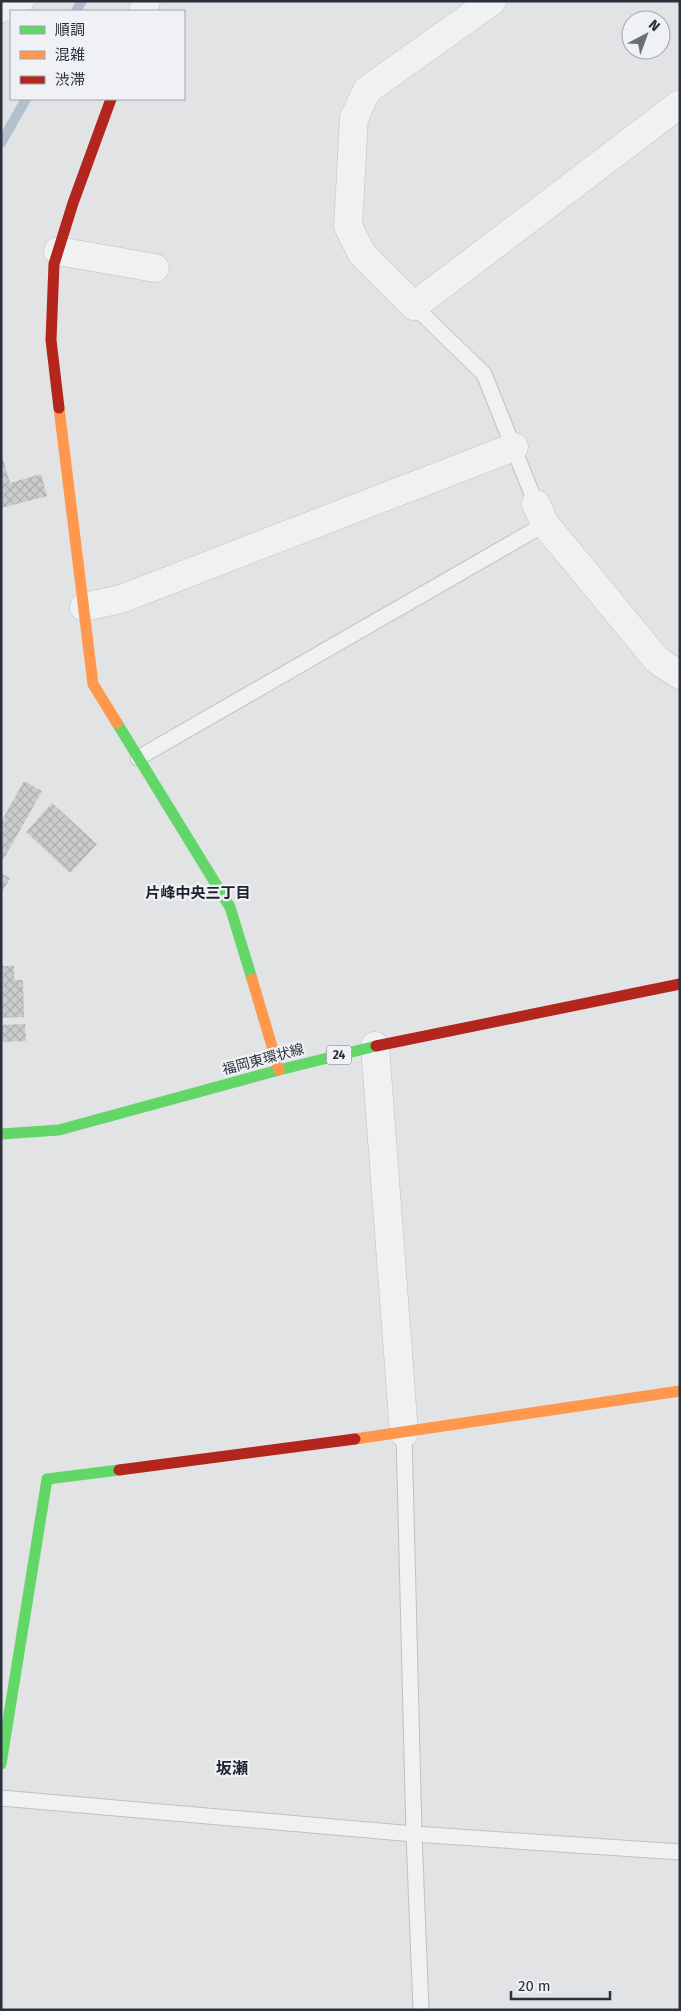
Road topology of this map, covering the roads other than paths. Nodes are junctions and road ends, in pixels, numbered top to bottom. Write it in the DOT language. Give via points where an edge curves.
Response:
graph roads {
  1 [pos="20,1"];
  2 [pos="492,1"];
  3 [pos="1,8"];
  4 [pos="111,100"];
  5 [pos="680,104"];
  6 [pos="58,251"];
  7 [pos="155,268"];
  8 [pos="414,306"];
  9 [pos="514,447"];
  10 [pos="540,514"];
  11 [pos="84,607"];
  12 [pos="680,675"];
  13 [pos="138,758"];
  14 [pos="680,984"];
  15 [pos="375,1046"];
  16 [pos="279,1070"];
  17 [pos="1,1134"];
  18 [pos="680,1391"];
  19 [pos="404,1433"];
  20 [pos="1,1764"];
  21 [pos="1,1798"];
  22 [pos="414,1834"];
  23 [pos="680,1852"];
  24 [pos="421,2010"];
  1 -- 3 [label="street"];
  2 -- 8 [label="street" via="367,90 354,118 348,226 362,254"];
  4 -- 6 [label="street"];
  5 -- 8 [label="street"];
  6 -- 7 [label="street"];
  6 -- 11 [label="street" via="54,264 51,340"];
  8 -- 9 [label="lane" via="484,374"];
  9 -- 10 [label="lane"];
  9 -- 11 [label="street" via="121,599"];
  10 -- 12 [label="street" via="657,660"];
  10 -- 13 [label="lane"];
  11 -- 13 [label="street" via="93,684"];
  13 -- 16 [label="street" via="230,907"];
  14 -- 15 [label="street, 福岡東環状線 / 24"];
  15 -- 16 [label="street, 福岡東環状線 / 24"];
  15 -- 19 [label="street"];
  16 -- 17 [label="street, 福岡東環状線 / 24" via="59,1130"];
  18 -- 19 [label="street"];
  19 -- 20 [label="street" via="47,1479"];
  19 -- 22 [label="lane"];
  21 -- 22 [label="lane"];
  22 -- 23 [label="lane"];
  22 -- 24 [label="lane"];
}
